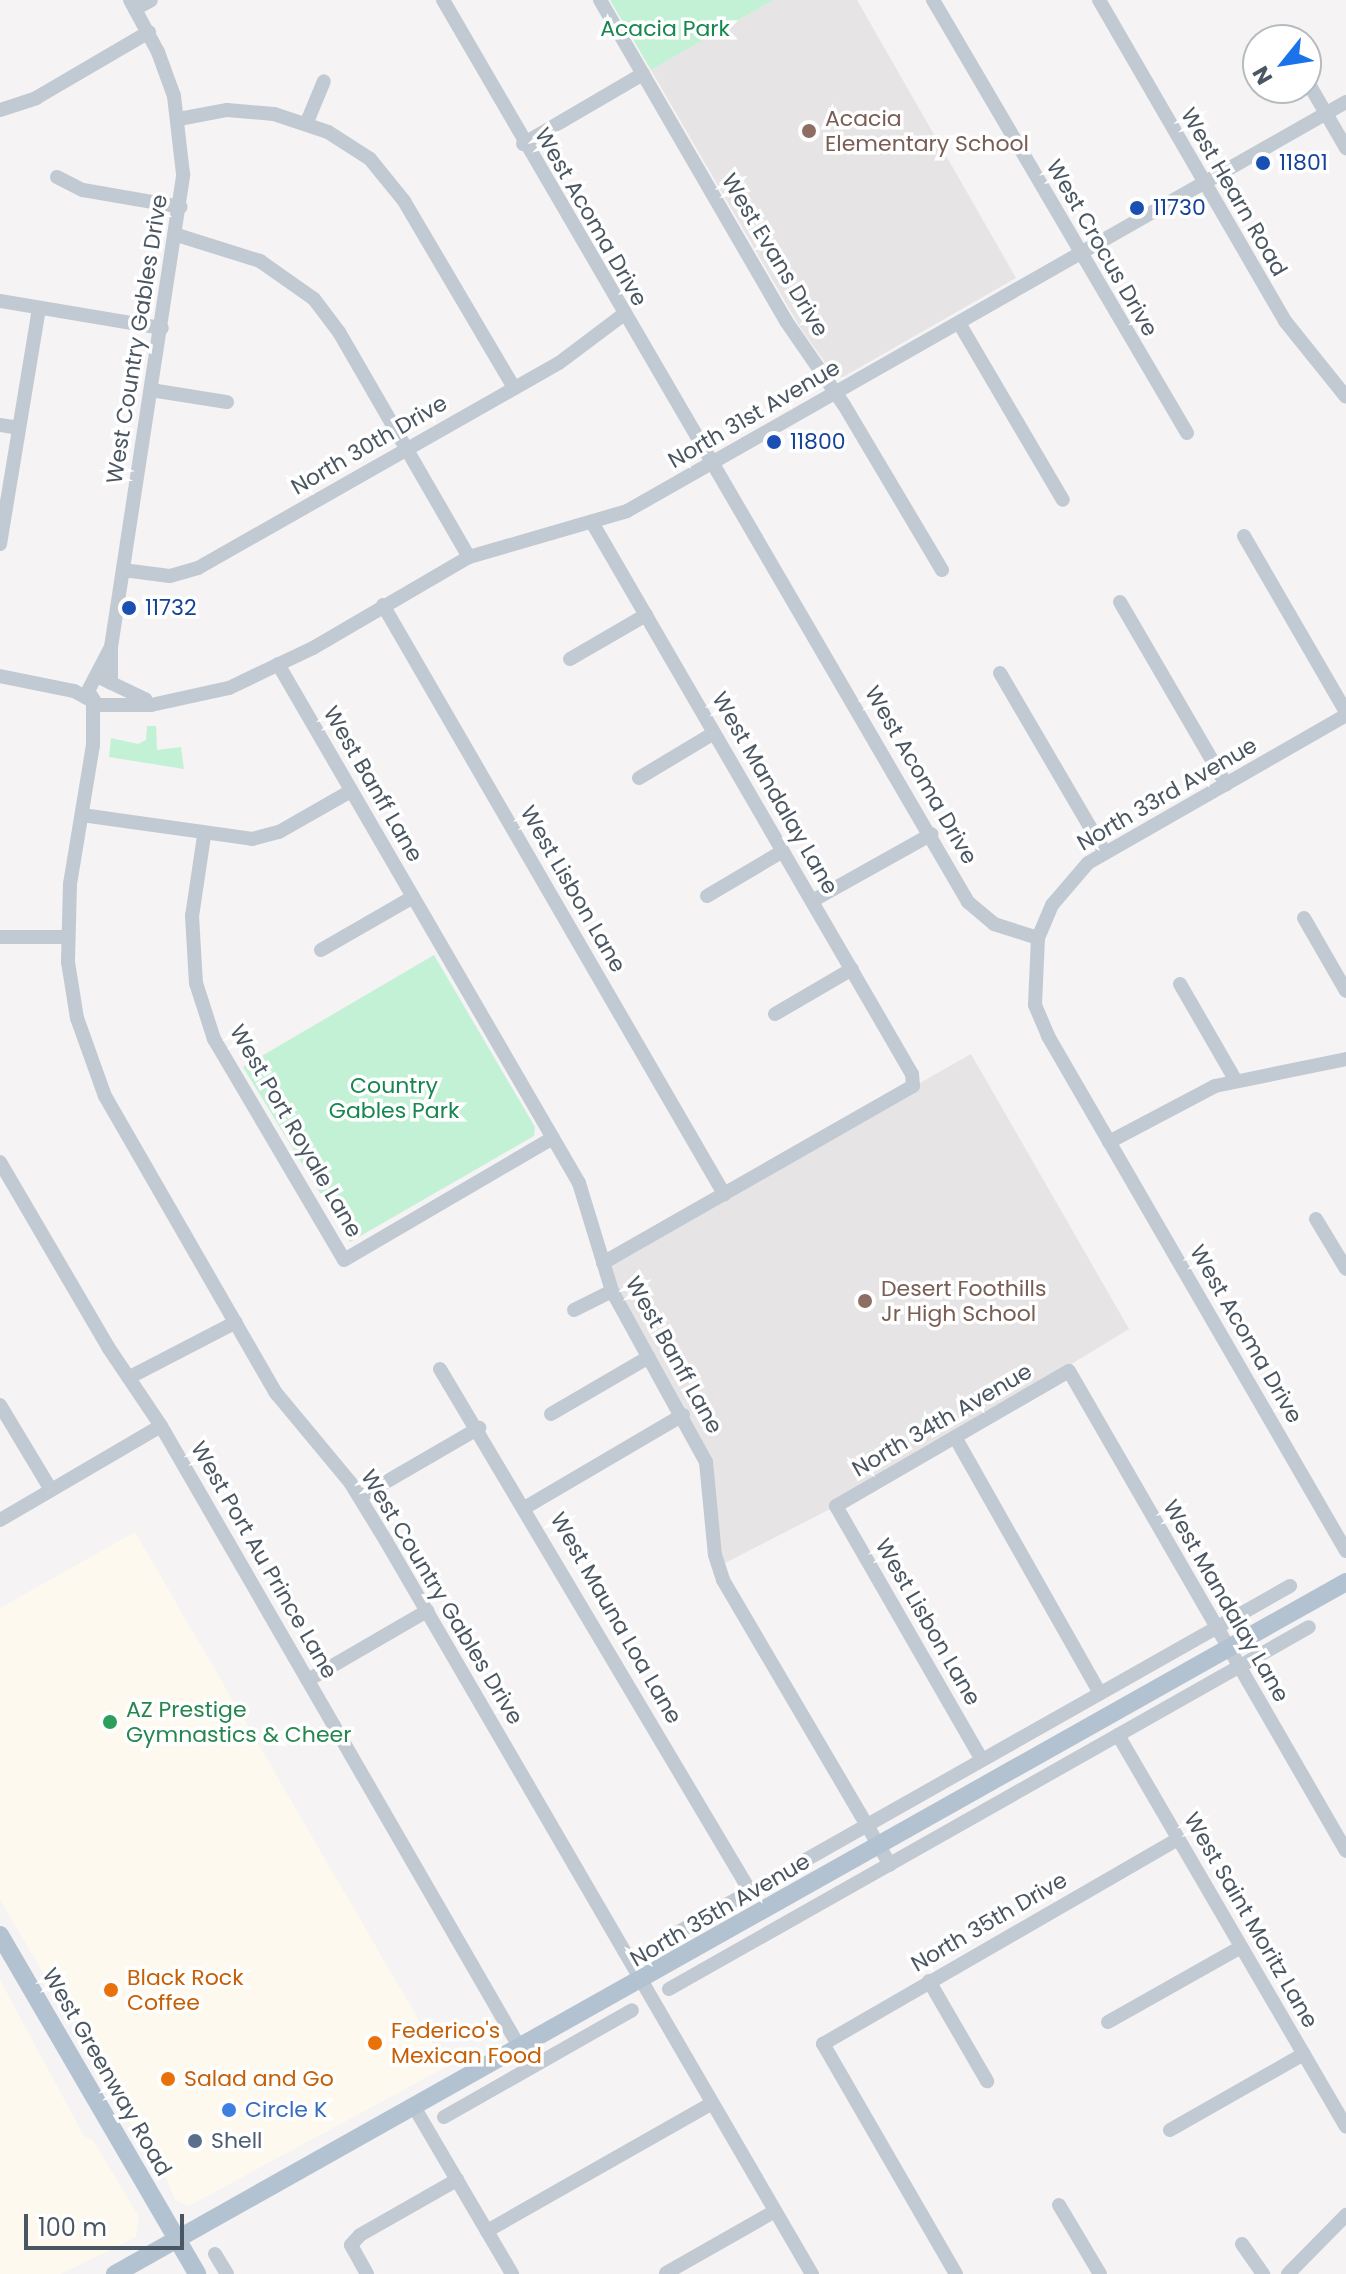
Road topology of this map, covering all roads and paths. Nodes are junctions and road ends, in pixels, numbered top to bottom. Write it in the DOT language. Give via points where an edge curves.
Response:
graph roads {
  1 [pos="151,0"];
  2 [pos="443,0"];
  3 [pos="600,0"];
  4 [pos="933,0"];
  5 [pos="1099,0"];
  6 [pos="132,4"];
  7 [pos="149,32"];
  8 [pos="643,74"];
  9 [pos="324,81"];
  10 [pos="1346,102"];
  11 [pos="1320,104"];
  12 [pos="0,110"];
  13 [pos="1326,114"];
  14 [pos="179,119"];
  15 [pos="307,122"];
  16 [pos="523,144"];
  17 [pos="1346,148"];
  18 [pos="57,177"];
  19 [pos="1203,183"];
  20 [pos="181,207"];
  21 [pos="177,235"];
  22 [pos="1080,253"];
  23 [pos="0,301"];
  24 [pos="39,308"];
  25 [pos="623,315"];
  26 [pos="959,323"];
  27 [pos="162,328"];
  28 [pos="514,388"];
  29 [pos="151,390"];
  30 [pos="836,393"];
  31 [pos="1346,397"];
  32 [pos="227,402"];
  33 [pos="0,425"];
  34 [pos="19,428"];
  35 [pos="1187,433"];
  36 [pos="406,449"];
  37 [pos="713,463"];
  38 [pos="1063,500"];
  39 [pos="593,524"];
  40 [pos="1244,536"];
  41 [pos="0,544"];
  42 [pos="469,557"];
  43 [pos="123,570"];
  44 [pos="942,570"];
  45 [pos="1120,602"];
  46 [pos="383,605"];
  47 [pos="646,615"];
  48 [pos="111,647"];
  49 [pos="570,659"];
  50 [pos="278,664"];
  51 [pos="1000,673"];
  52 [pos="0,676"];
  53 [pos="35,682"];
  54 [pos="93,682"];
  55 [pos="105,696"];
  56 [pos="1346,714"];
  57 [pos="714,733"];
  58 [pos="639,778"];
  59 [pos="1226,784"];
  60 [pos="351,791"];
  61 [pos="82,815"];
  62 [pos="932,834"];
  63 [pos="204,836"];
  64 [pos="783,851"];
  65 [pos="1105,853"];
  66 [pos="707,896"];
  67 [pos="413,897"];
  68 [pos="812,901"];
  69 [pos="1304,918"];
  70 [pos="0,937"];
  71 [pos="68,937"];
  72 [pos="1038,938"];
  73 [pos="321,950"];
  74 [pos="852,969"];
  75 [pos="1180,984"];
  76 [pos="1346,991"];
  77 [pos="775,1014"];
  78 [pos="1346,1059"];
  79 [pos="1236,1081"];
  80 [pos="553,1138"];
  81 [pos="1109,1142"];
  82 [pos="0,1162"];
  83 [pos="724,1194"];
  84 [pos="1316,1219"];
  85 [pos="603,1263"];
  86 [pos="1346,1269"];
  87 [pos="612,1291"];
  88 [pos="574,1310"];
  89 [pos="236,1322"];
  90 [pos="649,1357"];
  91 [pos="440,1369"];
  92 [pos="1069,1371"];
  93 [pos="130,1377"];
  94 [pos="0,1405"];
  95 [pos="551,1414"];
  96 [pos="683,1415"];
  97 [pos="161,1426"];
  98 [pos="479,1428"];
  99 [pos="955,1437"];
  100 [pos="51,1490"];
  101 [pos="360,1497"];
  102 [pos="836,1506"];
  103 [pos="526,1507"];
  104 [pos="0,1520"];
  105 [pos="1346,1551"];
  106 [pos="1346,1582"];
  107 [pos="1290,1586"];
  108 [pos="427,1611"];
  109 [pos="1309,1627"];
  110 [pos="1215,1628"];
  111 [pos="1228,1650"];
  112 [pos="1238,1667"];
  113 [pos="308,1680"];
  114 [pos="1100,1693"];
  115 [pos="1118,1735"];
  116 [pos="982,1760"];
  117 [pos="866,1824"];
  118 [pos="1178,1839"];
  119 [pos="880,1847"];
  120 [pos="1346,1851"];
  121 [pos="890,1865"];
  122 [pos="750,1891"];
  123 [pos="680,1931"];
  124 [pos="0,1935"];
  125 [pos="1241,1947"];
  126 [pos="929,1981"];
  127 [pos="640,1982"];
  128 [pos="669,1989"];
  129 [pos="632,2010"];
  130 [pos="1108,2022"];
  131 [pos="520,2047"];
  132 [pos="1304,2054"];
  133 [pos="531,2067"];
  134 [pos="987,2081"];
  135 [pos="711,2104"];
  136 [pos="413,2105"];
  137 [pos="444,2117"];
  138 [pos="1346,2127"];
  139 [pos="1170,2130"];
  140 [pos="457,2180"];
  141 [pos="1059,2205"];
  142 [pos="775,2211"];
  143 [pos="1346,2215"];
  144 [pos="487,2231"];
  145 [pos="176,2239"];
  146 [pos="1242,2244"];
  147 [pos="215,2254"];
  148 [pos="666,2273"];
  149 [pos="115,2274"];
  150 [pos="197,2274"];
  151 [pos="227,2274"];
  152 [pos="367,2274"];
  153 [pos="512,2274"];
  154 [pos="812,2274"];
  155 [pos="956,2274"];
  156 [pos="1100,2274"];
  157 [pos="1263,2274"];
  158 [pos="1288,2274"];
  1 -- 6 [label="street"];
  2 -- 16 [label="street, West Acoma Drive"];
  3 -- 8 [label="street, West Evans Drive"];
  4 -- 22 [label="street, West Crocus Drive"];
  5 -- 19 [label="street, West Hearn Road"];
  6 -- 7 [label="street, West Country Gables Drive"];
  7 -- 12 [label="street" via="36,98"];
  7 -- 14 [label="street, West Country Gables Drive"];
  8 -- 16 [label="street"];
  8 -- 30 [label="street, West Evans Drive" via="786,321"];
  9 -- 15 [label="street"];
  10 -- 13 [label="street, North 31st Avenue"];
  11 -- 13 [label="street"];
  13 -- 17 [label="street"];
  13 -- 19 [label="street, North 31st Avenue"];
  14 -- 15 [label="street" via="249,110"];
  14 -- 20 [label="street, West Country Gables Drive"];
  15 -- 28 [label="street" via="356,148 390,181"];
  16 -- 25 [label="street, West Acoma Drive"];
  18 -- 20 [label="street" via="83,190"];
  19 -- 22 [label="street, North 31st Avenue"];
  19 -- 31 [label="street, West Hearn Road" via="1285,321"];
  20 -- 21 [label="street, West Country Gables Drive"];
  21 -- 27 [label="street, West Country Gables Drive"];
  21 -- 36 [label="street" via="260,261 314,299 339,332"];
  22 -- 26 [label="street, North 31st Avenue"];
  22 -- 35 [label="street, West Crocus Drive"];
  23 -- 24 [label="street"];
  24 -- 27 [label="street"];
  24 -- 34 [label="street"];
  25 -- 28 [label="street, North 30th Drive" via="572,354"];
  25 -- 37 [label="street, West Acoma Drive"];
  26 -- 30 [label="street, North 31st Avenue"];
  26 -- 38 [label="street"];
  27 -- 29 [label="street, West Country Gables Drive"];
  28 -- 36 [label="street, North 30th Drive"];
  29 -- 32 [label="street"];
  29 -- 43 [label="street, West Country Gables Drive"];
  30 -- 37 [label="street, North 31st Avenue"];
  30 -- 44 [label="street, West Evans Drive"];
  33 -- 34 [label="street"];
  34 -- 41 [label="street"];
  36 -- 42 [label="street"];
  36 -- 43 [label="street, North 30th Drive" via="189,572 161,576"];
  37 -- 39 [label="street, North 31st Avenue"];
  37 -- 62 [label="street, West Acoma Drive"];
  39 -- 42 [label="street, North 31st Avenue"];
  39 -- 47 [label="street, West Mandalay Lane"];
  40 -- 56 [label="street"];
  42 -- 46 [label="street, North 31st Avenue"];
  43 -- 48 [label="street, West Country Gables Drive"];
  45 -- 59 [label="street"];
  46 -- 50 [label="street, North 31st Avenue"];
  46 -- 83 [label="street, West Lisbon Lane"];
  47 -- 49 [label="street"];
  47 -- 57 [label="street, West Mandalay Lane"];
  48 -- 54 [label="street, West Country Gables Drive"];
  48 -- 55 [label="street, West Country Gables Drive"];
  50 -- 55 [label="street, North 31st Avenue" via="206,695 159,701"];
  50 -- 60 [label="street, West Banff Lane"];
  51 -- 65 [label="street"];
  52 -- 53 [label="street"];
  53 -- 54 [label="street"];
  53 -- 55 [label="street"];
  54 -- 55 [label="street"];
  55 -- 61 [label="street, West Country Gables Drive"];
  56 -- 59 [label="street, North 33rd Avenue"];
  57 -- 58 [label="street"];
  57 -- 64 [label="street, West Mandalay Lane"];
  59 -- 65 [label="street, North 33rd Avenue"];
  60 -- 63 [label="street" via="265,836 236,841"];
  60 -- 67 [label="street, West Banff Lane"];
  61 -- 63 [label="street"];
  61 -- 71 [label="street, West Country Gables Drive"];
  62 -- 68 [label="street"];
  62 -- 72 [label="street, West Acoma Drive" via="968,902 994,924"];
  63 -- 80 [label="street, West Port Royale Lane" via="192,916 196,983 214,1039 344,1260"];
  64 -- 66 [label="street"];
  64 -- 68 [label="street, West Mandalay Lane"];
  65 -- 72 [label="street, North 33rd Avenue" via="1063,889"];
  67 -- 73 [label="street"];
  67 -- 80 [label="street, West Banff Lane"];
  68 -- 74 [label="street, West Mandalay Lane"];
  69 -- 76 [label="street"];
  70 -- 71 [label="street"];
  71 -- 89 [label="street, West Country Gables Drive" via="70,979 91,1065"];
  72 -- 81 [label="street, West Acoma Drive" via="1035,1005"];
  74 -- 77 [label="street"];
  74 -- 83 [label="street, West Mandalay Lane" via="912,1074 913,1086"];
  75 -- 79 [label="street"];
  78 -- 79 [label="street"];
  79 -- 81 [label="street" via="1188,1097"];
  80 -- 85 [label="street, West Banff Lane" via="579,1183"];
  81 -- 105 [label="street, West Acoma Drive"];
  82 -- 93 [label="street, West Port Au Prince Lane"];
  83 -- 85 [label="street"];
  84 -- 86 [label="street"];
  85 -- 87 [label="street, West Banff Lane"];
  87 -- 88 [label="street"];
  87 -- 90 [label="street, West Banff Lane"];
  89 -- 93 [label="street"];
  89 -- 101 [label="street, West Country Gables Drive" via="290,1413"];
  90 -- 95 [label="street"];
  90 -- 96 [label="street, West Banff Lane"];
  91 -- 98 [label="street, West Mauna Loa Lane"];
  92 -- 99 [label="street, North 34th Avenue"];
  92 -- 110 [label="street, West Mandalay Lane"];
  93 -- 97 [label="street, West Port Au Prince Lane"];
  94 -- 100 [label="street"];
  96 -- 103 [label="street"];
  96 -- 117 [label="street, West Banff Lane" via="706,1462 715,1555 723,1580"];
  97 -- 100 [label="street"];
  97 -- 113 [label="street, West Port Au Prince Lane"];
  98 -- 101 [label="street"];
  98 -- 103 [label="street, West Mauna Loa Lane"];
  99 -- 102 [label="street, North 34th Avenue"];
  99 -- 114 [label="street"];
  100 -- 104 [label="street"];
  101 -- 108 [label="street, West Country Gables Drive"];
  102 -- 116 [label="street, West Lisbon Lane"];
  103 -- 122 [label="street, West Mauna Loa Lane"];
  106 -- 111 [label="main road, North 35th Avenue"];
  107 -- 110 [label="street, North 35th Avenue"];
  108 -- 113 [label="street"];
  108 -- 127 [label="street, West Country Gables Drive"];
  109 -- 112 [label="street, North 35th Avenue"];
  110 -- 111 [label="street, West Mandalay Lane"];
  110 -- 114 [label="street, North 35th Avenue"];
  111 -- 112 [label="street, West Mandalay Lane"];
  111 -- 119 [label="main road, North 35th Avenue"];
  112 -- 115 [label="street, North 35th Avenue"];
  112 -- 120 [label="street, West Mandalay Lane"];
  113 -- 131 [label="street, West Port Au Prince Lane"];
  114 -- 116 [label="street, North 35th Avenue"];
  115 -- 118 [label="street, West Saint Moritz Lane"];
  115 -- 121 [label="street, North 35th Avenue"];
  116 -- 117 [label="street, North 35th Avenue"];
  117 -- 119 [label="street, West Banff Lane"];
  117 -- 122 [label="street, North 35th Avenue"];
  118 -- 125 [label="street, West Saint Moritz Lane"];
  118 -- 126 [label="street, North 35th Drive"];
  119 -- 121 [label="street, West Banff Lane"];
  119 -- 127 [label="main road, North 35th Avenue"];
  121 -- 128 [label="street, North 35th Avenue"];
  122 -- 123 [label="street, North 35th Avenue"];
  124 -- 145 [label="main road, West Greenway Road"];
  125 -- 130 [label="street"];
  125 -- 132 [label="street, West Saint Moritz Lane"];
  126 -- 134 [label="street"];
  126 -- 155 [label="street, North 35th Drive" via="823,2044"];
  127 -- 131 [label="main road, North 35th Avenue"];
  127 -- 135 [label="street, West Country Gables Drive"];
  129 -- 133 [label="street"];
  131 -- 133 [label="street, West Port Au Prince Lane"];
  131 -- 136 [label="main road, North 35th Avenue"];
  132 -- 138 [label="street, West Saint Moritz Lane"];
  132 -- 139 [label="street"];
  133 -- 137 [label="street"];
  135 -- 142 [label="street, West Country Gables Drive"];
  135 -- 144 [label="street"];
  136 -- 140 [label="street"];
  136 -- 145 [label="main road, North 35th Avenue"];
  140 -- 144 [label="street"];
  140 -- 152 [label="street" via="351,2245"];
  141 -- 156 [label="street"];
  142 -- 148 [label="street"];
  142 -- 154 [label="street, West Country Gables Drive"];
  143 -- 158 [label="street"];
  144 -- 153 [label="street"];
  145 -- 149 [label="main road, North 35th Avenue"];
  145 -- 150 [label="main road, West Greenway Road"];
  146 -- 157 [label="street"];
  147 -- 151 [label="street"];
}
